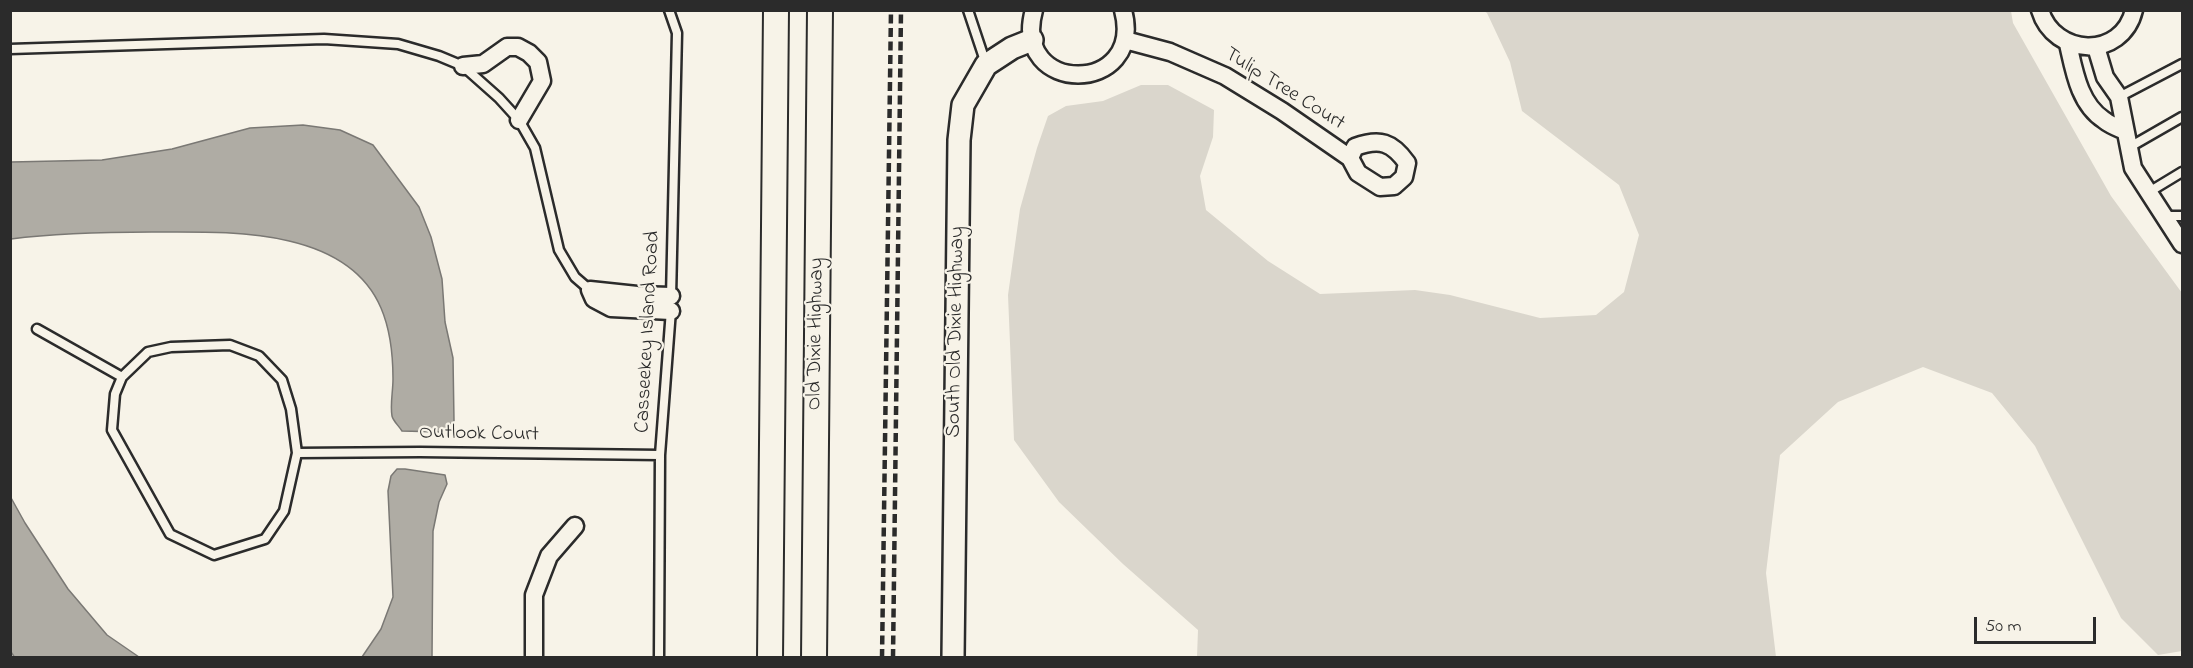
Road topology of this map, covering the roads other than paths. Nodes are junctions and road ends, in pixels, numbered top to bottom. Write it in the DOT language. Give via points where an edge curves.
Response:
graph roads {
  1 [pos="669,10"];
  2 [pos="776,10"];
  3 [pos="820,10"];
  4 [pos="968,10"];
  5 [pos="1034,10"];
  6 [pos="1123,10"];
  7 [pos="2040,10"];
  8 [pos="2134,10"];
  9 [pos="1032,40"];
  10 [pos="1125,40"];
  11 [pos="2068,44"];
  12 [pos="2096,47"];
  13 [pos="10,50"];
  14 [pos="2182,64"];
  15 [pos="986,65"];
  16 [pos="463,66"];
  17 [pos="2119,97"];
  18 [pos="2182,117"];
  19 [pos="519,120"];
  20 [pos="2126,140"];
  21 [pos="1350,158"];
  22 [pos="2182,172"];
  23 [pos="2149,192"];
  24 [pos="2164,216"];
  25 [pos="2182,216"];
  26 [pos="2182,244"];
  27 [pos="590,290"];
  28 [pos="671,303"];
  29 [pos="38,329"];
  30 [pos="122,377"];
  31 [pos="297,453"];
  32 [pos="660,456"];
  33 [pos="575,526"];
  34 [pos="534,657"];
  35 [pos="660,657"];
  36 [pos="770,657"];
  37 [pos="814,657"];
  38 [pos="953,657"];
  1 -- 28 [label="lane, Casseekey Island Road" via="677,33"];
  2 -- 36 [label="main road, Old Dixie Highway"];
  3 -- 37 [label="main road, Old Dixie Highway"];
  4 -- 15 [label="lane"];
  5 -- 9 [label="street"];
  6 -- 10 [label="street"];
  7 -- 11 [label="street" via="2046,25"];
  8 -- 12 [label="street" via="2124,30"];
  9 -- 10 [label="street" via="1047,65 1071,76 1103,70 1116,59"];
  9 -- 15 [label="street, South Old Dixie Highway"];
  10 -- 21 [label="street, Tulip Tree Court" via="1170,52 1225,76"];
  11 -- 12 [label="street"];
  11 -- 20 [label="street" via="2076,80 2088,104"];
  12 -- 17 [label="street" via="2104,77"];
  13 -- 16 [label="lane" via="324,39 398,44"];
  14 -- 17 [label="lane"];
  15 -- 38 [label="street, South Old Dixie Highway" via="963,105 959,140"];
  16 -- 19 [label="lane"];
  16 -- 19 [label="street" via="483,64 507,47 529,53 538,63 542,81"];
  17 -- 20 [label="street"];
  18 -- 20 [label="lane"];
  19 -- 27 [label="lane" via="535,148 559,250 575,277"];
  20 -- 23 [label="street" via="2133,168"];
  22 -- 23 [label="lane"];
  23 -- 24 [label="street"];
  24 -- 25 [label="lane"];
  24 -- 26 [label="street"];
  27 -- 28 [label="street" via="594,299 611,308"];
  28 -- 32 [label="lane, Casseekey Island Road"];
  29 -- 30 [label="lane"];
  30 -- 31 [label="lane" via="148,352 171,347 230,345 259,356 282,380"];
  30 -- 31 [label="lane" via="115,394 112,430 170,534 214,555 265,539 284,511"];
  31 -- 32 [label="lane, Outlook Court"];
  32 -- 35 [label="lane, Casseekey Island Road"];
  33 -- 34 [label="street" via="549,556 534,595"];
}
